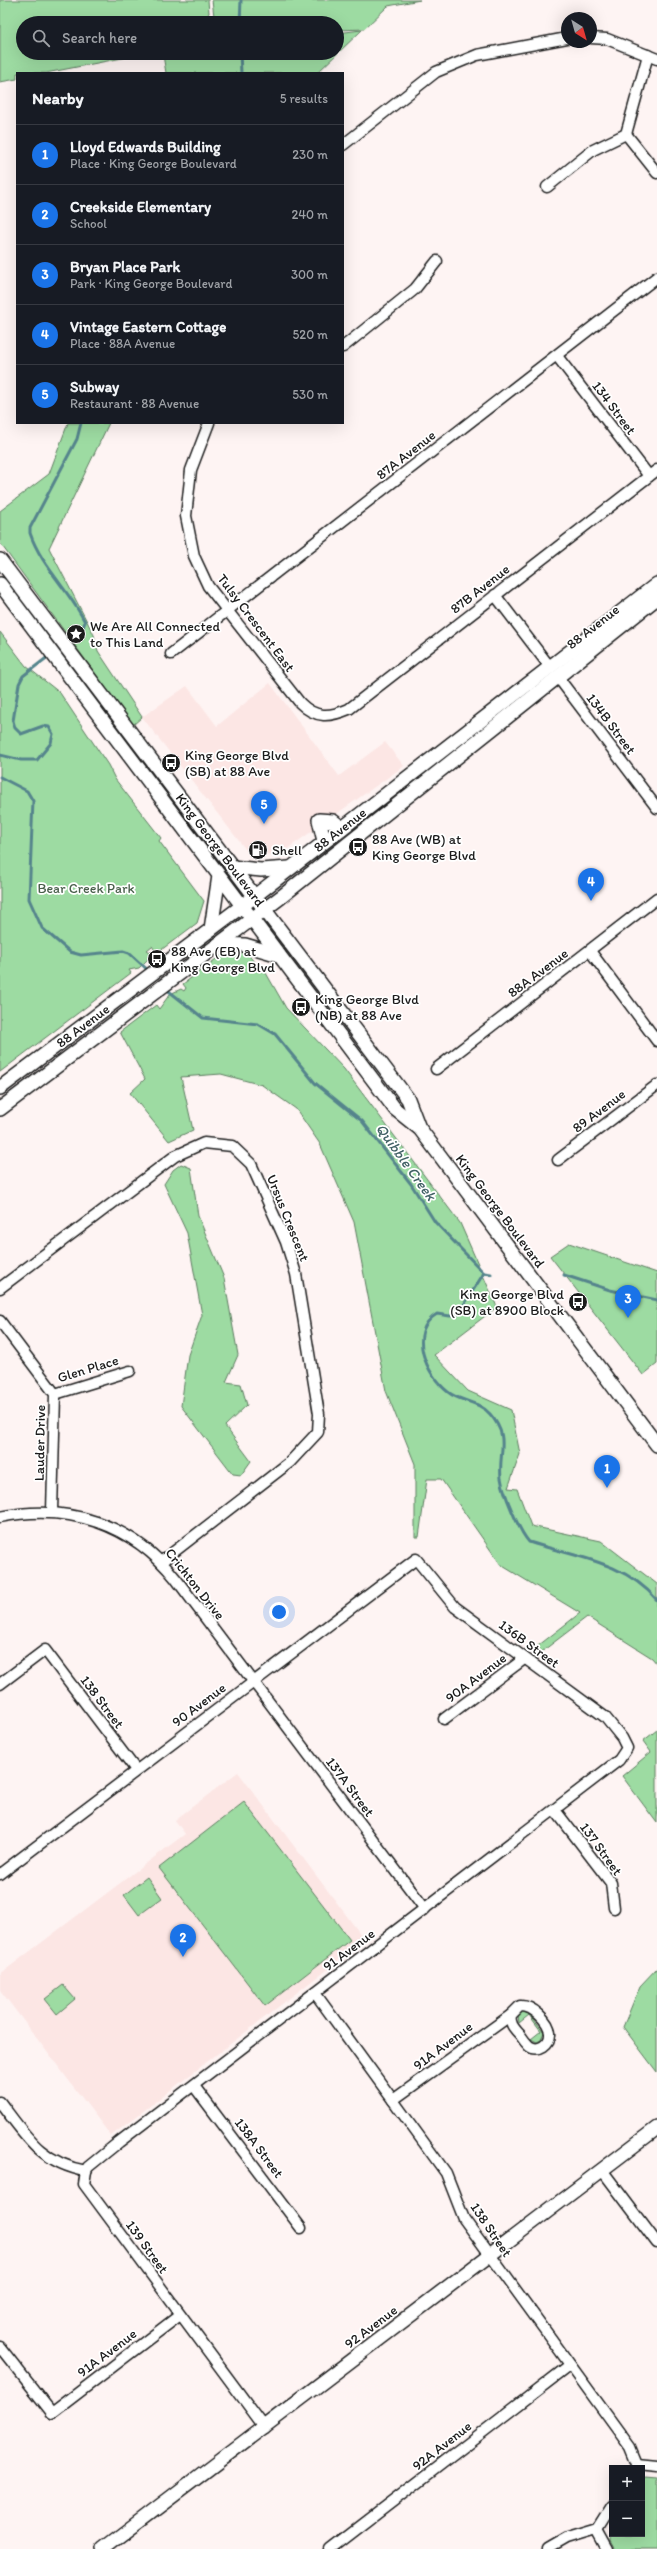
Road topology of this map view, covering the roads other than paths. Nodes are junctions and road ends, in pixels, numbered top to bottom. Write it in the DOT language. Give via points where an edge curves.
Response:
graph roads {
  1 [pos="597,38"];
  2 [pos="561,39"];
  3 [pos="653,57"];
  4 [pos="626,134"];
  5 [pos="344,144"];
  6 [pos="657,173"];
  7 [pos="547,187"];
  8 [pos="437,261"];
  9 [pos="657,277"];
  10 [pos="344,346"];
  11 [pos="557,356"];
  12 [pos="209,424"];
  13 [pos="653,473"];
  14 [pos="0,560"];
  15 [pos="0,584"];
  16 [pos="657,584"];
  17 [pos="495,595"];
  18 [pos="657,598"];
  19 [pos="228,611"];
  20 [pos="171,654"];
  21 [pos="554,672"];
  22 [pos="315,715"];
  23 [pos="657,808"];
  24 [pos="342,828"];
  25 [pos="324,842"];
  26 [pos="232,867"];
  27 [pos="289,868"];
  28 [pos="219,876"];
  29 [pos="254,896"];
  30 [pos="657,898"];
  31 [pos="242,906"];
  32 [pos="264,909"];
  33 [pos="252,919"];
  34 [pos="211,929"];
  35 [pos="220,944"];
  36 [pos="590,951"];
  37 [pos="279,955"];
  38 [pos="657,1041"];
  39 [pos="436,1069"];
  40 [pos="657,1085"];
  41 [pos="0,1088"];
  42 [pos="0,1109"];
  43 [pos="420,1129"];
  44 [pos="558,1160"];
  45 [pos="0,1288"];
  46 [pos="0,1321"];
  47 [pos="130,1371"];
  48 [pos="55,1394"];
  49 [pos="657,1445"];
  50 [pos="52,1512"];
  51 [pos="0,1517"];
  52 [pos="416,1559"];
  53 [pos="162,1561"];
  54 [pos="524,1658"];
  55 [pos="252,1682"];
  56 [pos="0,1684"];
  57 [pos="444,1719"];
  58 [pos="627,1748"];
  59 [pos="136,1770"];
  60 [pos="555,1810"];
  61 [pos="0,1874"];
  62 [pos="614,1908"];
  63 [pos="425,1909"];
  64 [pos="316,1993"];
  65 [pos="511,2015"];
  66 [pos="194,2086"];
  67 [pos="393,2100"];
  68 [pos="0,2102"];
  69 [pos="657,2128"];
  70 [pos="602,2170"];
  71 [pos="86,2171"];
  72 [pos="301,2228"];
  73 [pos="657,2243"];
  74 [pos="491,2256"];
  75 [pos="180,2315"];
  76 [pos="0,2347"];
  77 [pos="570,2365"];
  78 [pos="265,2428"];
  79 [pos="636,2465"];
  80 [pos="645,2466"];
  81 [pos="657,2466"];
  82 [pos="609,2510"];
  83 [pos="597,2529"];
  84 [pos="103,2549"];
  85 [pos="331,2549"];
  86 [pos="548,2549"];
  87 [pos="608,2549"];
  1 -- 3 [label="street" via="607,39"];
  2 -- 5 [label="street" via="477,55 436,72"];
  3 -- 4 [label="street"];
  4 -- 6 [label="street"];
  4 -- 7 [label="street" via="593,150"];
  8 -- 10 [label="street" via="415,289"];
  9 -- 11 [label="street, 87A Avenue"];
  11 -- 13 [label="street, 134 Street"];
  11 -- 19 [label="street, 87A Avenue"];
  12 -- 19 [label="street, Tulsy Crescent East" via="191,470 186,516 194,556 208,586"];
  13 -- 17 [label="street, 87B Avenue"];
  14 -- 26 [label="main road, King George Boulevard"];
  15 -- 28 [label="main road, King George Boulevard"];
  16 -- 21 [label="main road, 88 Avenue"];
  17 -- 21 [label="street, 134B Street"];
  17 -- 22 [label="street, 87B Avenue" via="349,709 333,716"];
  18 -- 21 [label="main road, 88 Avenue"];
  19 -- 20 [label="street, 87A Avenue"];
  19 -- 22 [label="street, Tulsy Crescent East" via="300,703"];
  21 -- 23 [label="street, 134B Street"];
  21 -- 24 [label="main road, 88 Avenue"];
  21 -- 32 [label="main road, 88 Avenue"];
  24 -- 25 [label="main road, 88 Avenue"];
  24 -- 25 [label="main road" via="333,821 319,820"];
  25 -- 27 [label="main road, 88 Avenue"];
  26 -- 27 [label="main road" via="261,870"];
  26 -- 29 [label="main road, King George Boulevard"];
  27 -- 29 [label="main road, 88 Avenue"];
  28 -- 31 [label="main road, King George Boulevard"];
  28 -- 34 [label="main road"];
  29 -- 31 [label="main road, 88 Avenue"];
  29 -- 32 [label="main road, King George Boulevard"];
  30 -- 36 [label="street, 88A Avenue"];
  31 -- 33 [label="main road, King George Boulevard"];
  31 -- 34 [label="main road, 88 Avenue"];
  32 -- 33 [label="main road, 88 Avenue"];
  32 -- 43 [label="main road, King George Boulevard" via="408,1100"];
  33 -- 35 [label="main road, 88 Avenue"];
  33 -- 37 [label="main road, King George Boulevard"];
  34 -- 41 [label="main road, 88 Avenue"];
  35 -- 37 [label="main road" via="245,945"];
  35 -- 42 [label="main road, 88 Avenue"];
  36 -- 38 [label="street"];
  36 -- 39 [label="street, 88A Avenue"];
  37 -- 43 [label="main road, King George Boulevard" via="396,1109"];
  40 -- 44 [label="street, 89 Avenue"];
  43 -- 49 [label="main road, King George Boulevard"];
  45 -- 53 [label="street, Ursus Crescent" via="174,1156 204,1144 225,1145 232,1146 251,1164 286,1242 296,1274 318,1414 318,1432 290,1462"];
  46 -- 48 [label="street, Lauder Drive"];
  47 -- 48 [label="street, Glen Place"];
  48 -- 50 [label="street, Lauder Drive"];
  50 -- 51 [label="street" via="23,1512"];
  50 -- 53 [label="street, Crichton Drive" via="110,1527 135,1539"];
  52 -- 54 [label="street, 136B Street" via="455,1607"];
  52 -- 55 [label="street, 90 Avenue"];
  53 -- 55 [label="street, Crichton Drive"];
  54 -- 57 [label="street, 90A Avenue"];
  54 -- 58 [label="street, 136B Street" via="605,1717"];
  55 -- 59 [label="street, 90 Avenue"];
  55 -- 63 [label="street, 137A Street"];
  56 -- 59 [label="street, 138 Street" via="45,1650"];
  58 -- 60 [label="street, 91 Avenue" via="619,1760"];
  59 -- 61 [label="street, 90 Avenue"];
  60 -- 62 [label="street, 137 Street" via="611,1883"];
  60 -- 63 [label="street, 91 Avenue"];
  63 -- 64 [label="street, 91 Avenue"];
  64 -- 66 [label="street, 91 Avenue"];
  64 -- 67 [label="street, 138 Street"];
  65 -- 67 [label="street, 91A Avenue"];
  66 -- 71 [label="street, 91 Avenue"];
  66 -- 72 [label="street, 138A Street"];
  67 -- 74 [label="street, 138 Street" via="446,2172 464,2219"];
  68 -- 71 [label="street" via="42,2154 56,2163"];
  69 -- 70 [label="main road, 92 Avenue"];
  70 -- 73 [label="street"];
  70 -- 74 [label="main road, 92 Avenue"];
  71 -- 75 [label="street, 139 Street" via="84,2184"];
  74 -- 77 [label="street, 138 Street"];
  74 -- 78 [label="main road, 92 Avenue"];
  75 -- 76 [label="street, 91A Avenue" via="52,2413"];
  75 -- 78 [label="street, 139 Street"];
  77 -- 79 [label="street, 138 Street" via="630,2447"];
  77 -- 85 [label="street, 92A Avenue"];
  78 -- 84 [label="main road, 92 Avenue"];
  80 -- 81 [label="street, 138 Street"];
  82 -- 83 [label="street"];
  83 -- 86 [label="street" via="567,2538"];
  83 -- 87 [label="street"];
}
